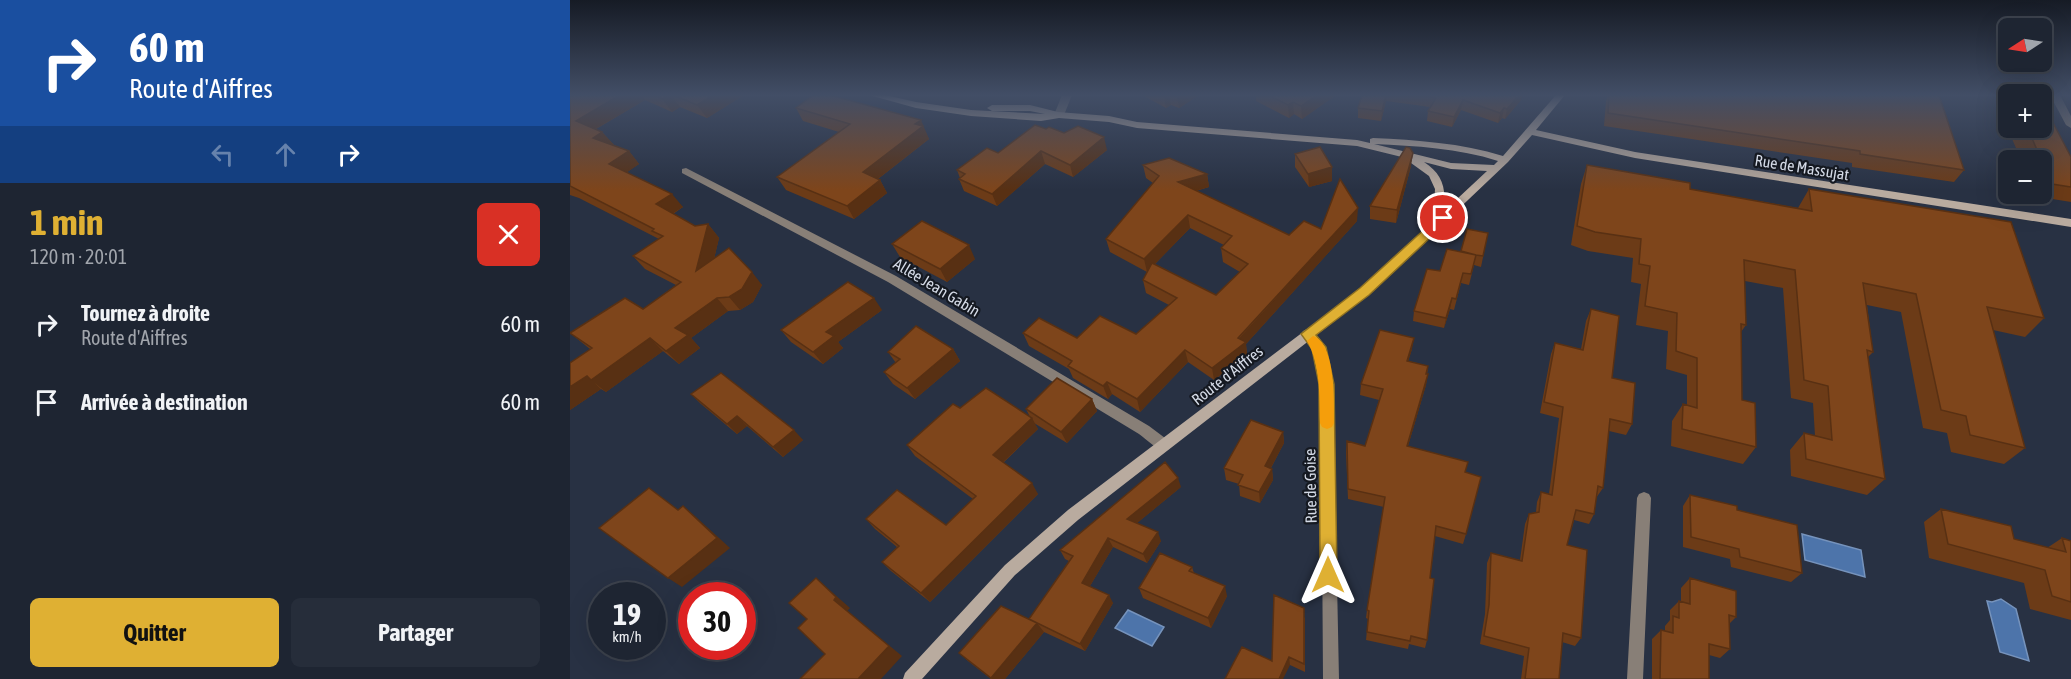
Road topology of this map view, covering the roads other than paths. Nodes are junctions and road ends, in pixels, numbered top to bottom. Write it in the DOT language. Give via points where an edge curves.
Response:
graph roads {
  1 [pos="1158,127"];
  2 [pos="1535,127"];
  3 [pos="1531,132"];
  4 [pos="1356,143"];
  5 [pos="1395,152"];
  6 [pos="1505,159"];
  7 [pos="1496,168"];
  8 [pos="686,171"];
  9 [pos="2071,223"];
  10 [pos="1432,230"];
  11 [pos="1307,334"];
  12 [pos="1164,445"];
  13 [pos="1644,498"];
  14 [pos="911,679"];
  15 [pos="1331,679"];
  16 [pos="1635,679"];
  1 -- 4 [label="street"];
  2 -- 3 [label="street, Route d'Aiffres"];
  3 -- 6 [label="street, Route d'Aiffres"];
  3 -- 9 [label="street, Rue de Massujat" via="1642,156"];
  4 -- 5 [label="street"];
  4 -- 6 [label="street" via="1428,144"];
  5 -- 7 [label="street" via="1464,168"];
  5 -- 10 [label="street" via="1426,167 1439,185 1442,197"];
  6 -- 7 [label="street, Route d'Aiffres"];
  7 -- 10 [label="street, Route d'Aiffres"];
  8 -- 12 [label="street, Allée Jean Gabin" via="892,279"];
  10 -- 11 [label="street, Route d'Aiffres" via="1364,292"];
  11 -- 12 [label="street, Route d'Aiffres"];
  11 -- 15 [label="street, Rue de Goise" via="1319,347 1327,384"];
  12 -- 14 [label="street, Route d'Aiffres" via="1010,570"];
  13 -- 16 [label="street"];
}
